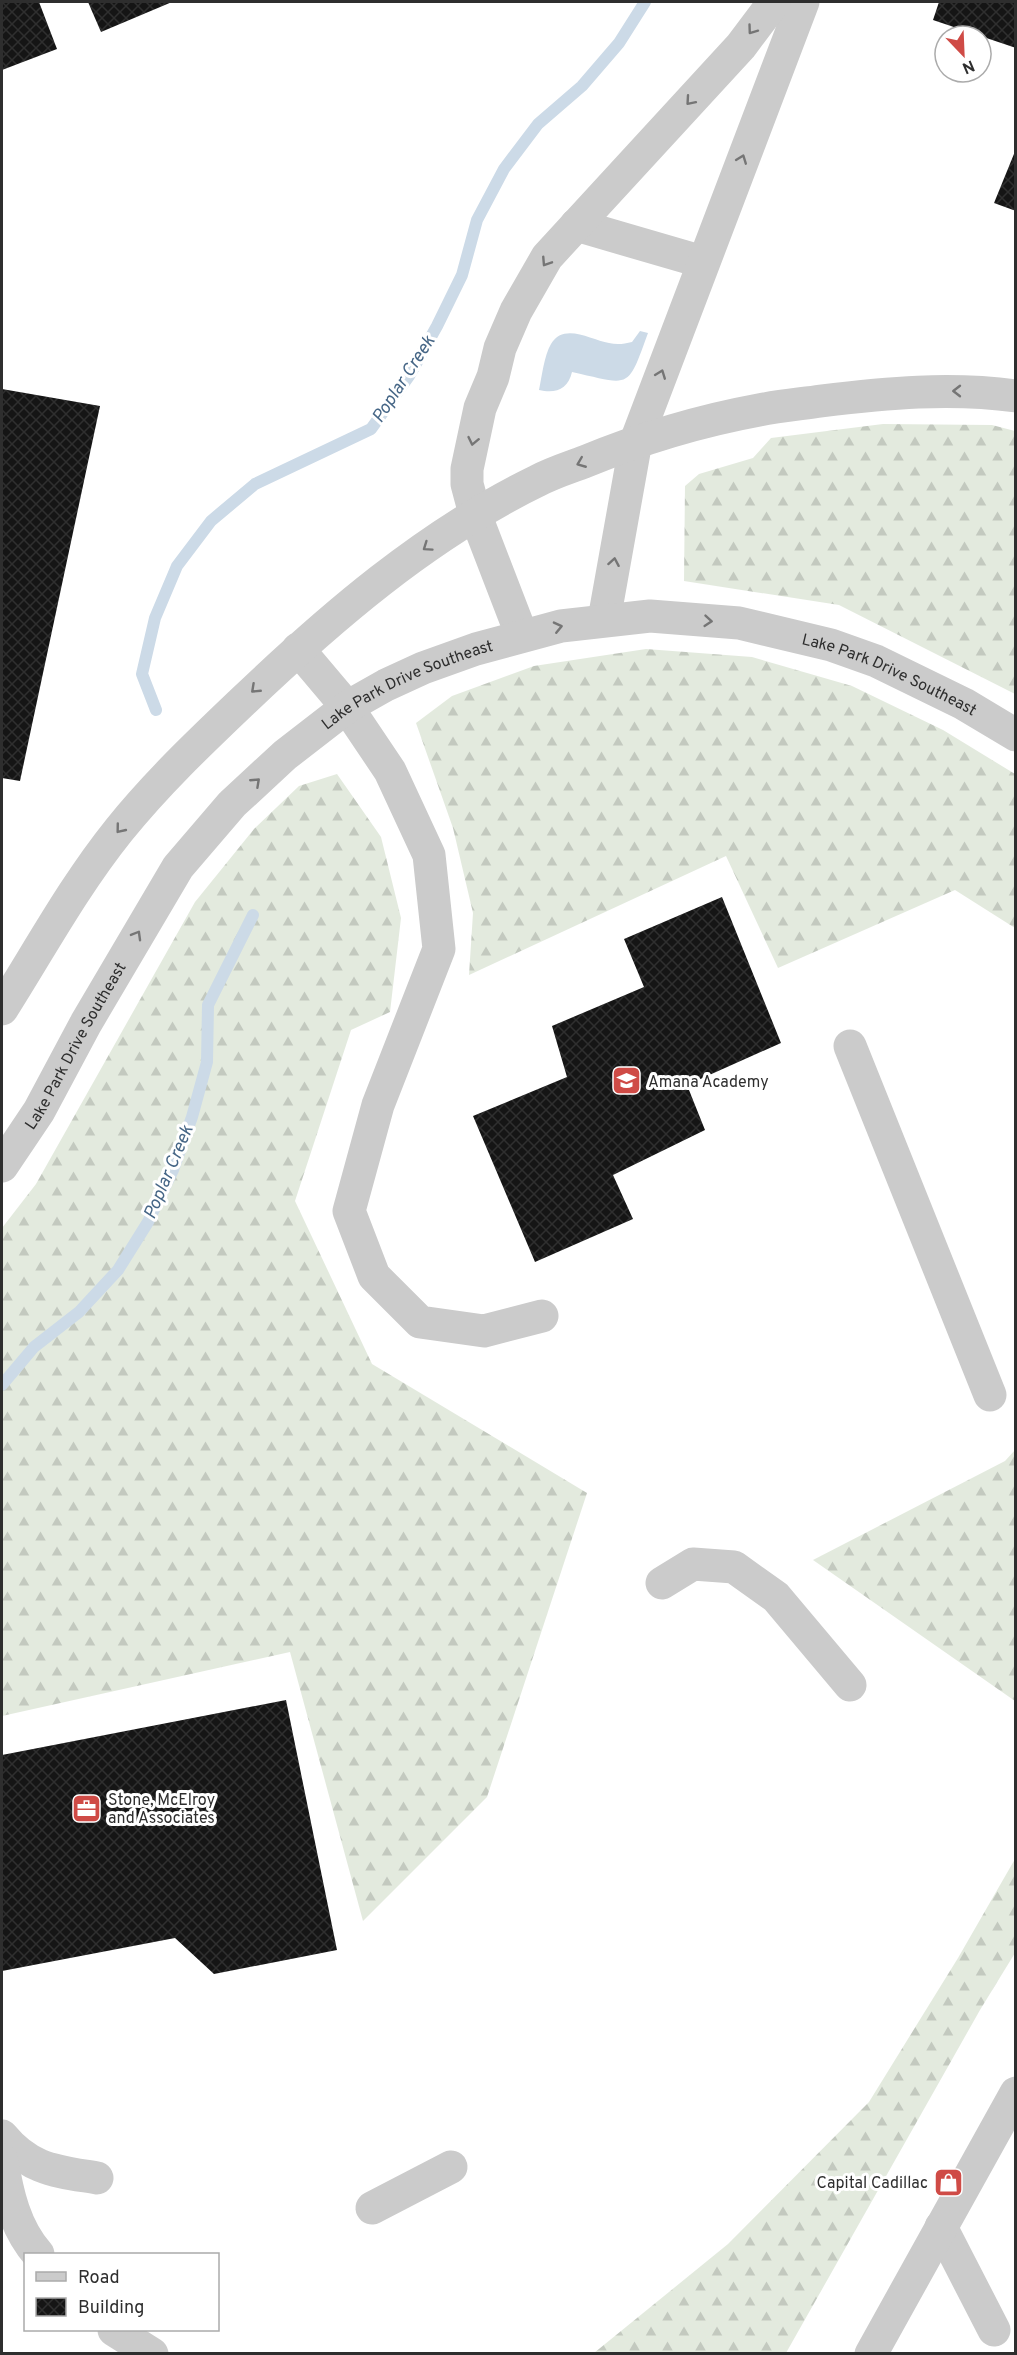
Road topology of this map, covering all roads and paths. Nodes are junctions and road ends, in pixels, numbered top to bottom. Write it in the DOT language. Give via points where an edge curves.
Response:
graph roads {
  1 [pos="774,2"];
  2 [pos="802,2"];
  3 [pos="576,225"];
  4 [pos="703,262"];
  5 [pos="1016,396"];
  6 [pos="636,441"];
  7 [pos="475,514"];
  8 [pos="604,620"];
  9 [pos="522,636"];
  10 [pos="298,649"];
  11 [pos="347,707"];
  12 [pos="1016,735"];
  13 [pos="2,1009"];
  14 [pos="850,1046"];
  15 [pos="2,1166"];
  16 [pos="542,1316"];
  17 [pos="990,1395"];
  18 [pos="662,1583"];
  19 [pos="850,1685"];
  20 [pos="1016,2093"];
  21 [pos="2,2136"];
  22 [pos="2,2160"];
  23 [pos="452,2167"];
  24 [pos="97,2178"];
  25 [pos="372,2208"];
  26 [pos="941,2227"];
  27 [pos="37,2253"];
  28 [pos="994,2330"];
  29 [pos="116,2331"];
  30 [pos="152,2354"];
  31 [pos="871,2354"];
  1 -- 3 [label="street, one-way" via="741,46"];
  4 -- 2 [label="street, one-way"];
  3 -- 4 [label="street"];
  3 -- 7 [label="street, one-way" via="548,257 516,311 500,348 480,408 467,469"];
  6 -- 4 [label="street, one-way"];
  5 -- 6 [label="street, one-way" via="976,391 865,395 759,410"];
  6 -- 7 [label="street, one-way" via="540,479"];
  8 -- 6 [label="street, one-way"];
  7 -- 9 [label="street"];
  7 -- 10 [label="street, one-way" via="414,556"];
  9 -- 8 [label="street, Lake Park Drive Southeast, one-way"];
  8 -- 12 [label="street, Lake Park Drive Southeast, one-way" via="650,616 740,623 831,645 876,661 964,704"];
  9 -- 11 [label="street, Lake Park Drive Southeast" via="423,668"];
  10 -- 11 [label="street"];
  10 -- 13 [label="street, one-way" via="174,767 119,831 78,886"];
  15 -- 11 [label="street, Lake Park Drive Southeast, one-way" via="39,1111 178,867 232,804 285,755"];
  11 -- 16 [label="street" via="390,771 429,855 439,949 378,1105 350,1211 374,1276 420,1322 483,1331"];
  14 -- 17 [label="street"];
  18 -- 19 [label="street" via="693,1564 734,1567 776,1597"];
  20 -- 26 [label="street"];
  21 -- 24 [label="street" via="16,2153 48,2170"];
  22 -- 27 [label="street" via="8,2197 29,2244"];
  23 -- 25 [label="street"];
  26 -- 28 [label="street"];
  26 -- 31 [label="street"];
  29 -- 30 [label="street"];
}
